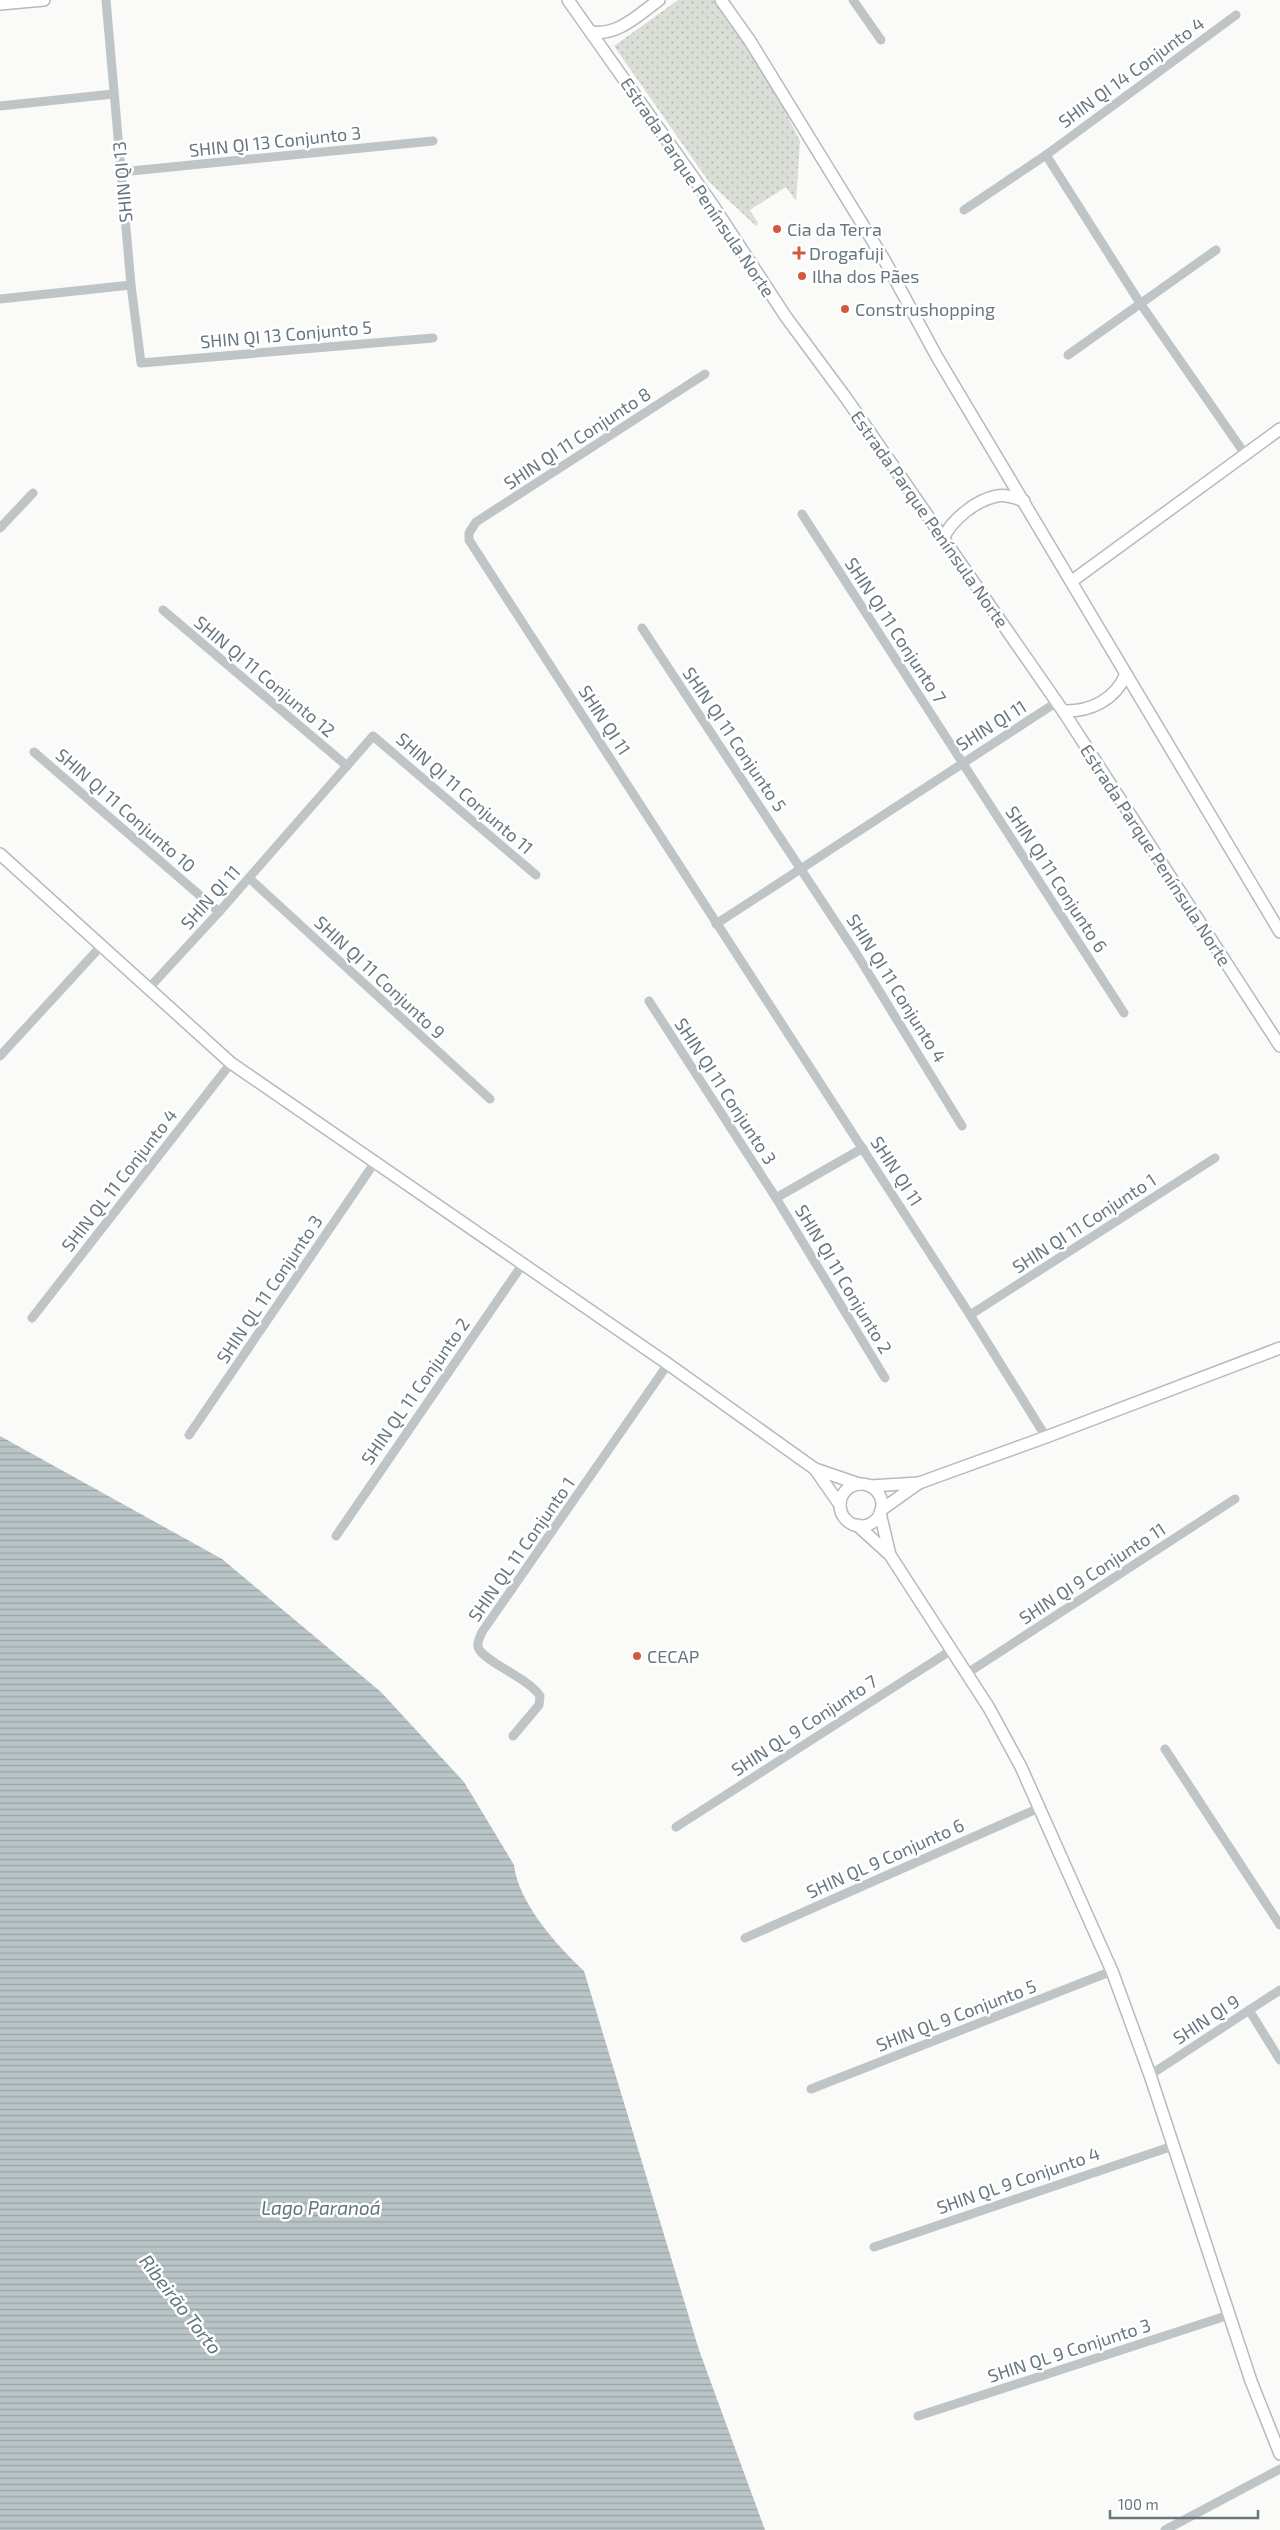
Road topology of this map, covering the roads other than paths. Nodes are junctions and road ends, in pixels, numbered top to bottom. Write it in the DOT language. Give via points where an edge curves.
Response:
graph roads {
  1 [pos="44,0"];
  2 [pos="106,0"];
  3 [pos="568,0"];
  4 [pos="659,0"];
  5 [pos="721,0"];
  6 [pos="853,0"];
  7 [pos="0,4"];
  8 [pos="1236,15"];
  9 [pos="591,32"];
  10 [pos="881,40"];
  11 [pos="113,94"];
  12 [pos="0,106"];
  13 [pos="433,141"];
  14 [pos="1046,155"];
  15 [pos="121,172"];
  16 [pos="964,210"];
  17 [pos="1216,250"];
  18 [pos="131,285"];
  19 [pos="0,299"];
  20 [pos="1140,303"];
  21 [pos="433,338"];
  22 [pos="1068,355"];
  23 [pos="141,363"];
  24 [pos="705,374"];
  25 [pos="1280,429"];
  26 [pos="1245,454"];
  27 [pos="33,493"];
  28 [pos="1024,500"];
  29 [pos="802,514"];
  30 [pos="0,528"];
  31 [pos="469,533"];
  32 [pos="943,539"];
  33 [pos="1072,581"];
  34 [pos="163,610"];
  35 [pos="642,628"];
  36 [pos="1126,674"];
  37 [pos="1060,707"];
  38 [pos="373,736"];
  39 [pos="34,752"];
  40 [pos="963,762"];
  41 [pos="347,766"];
  42 [pos="0,854"];
  43 [pos="802,869"];
  44 [pos="536,876"];
  45 [pos="249,878"];
  46 [pos="219,912"];
  47 [pos="716,924"];
  48 [pos="1280,932"];
  49 [pos="102,945"];
  50 [pos="149,988"];
  51 [pos="649,1001"];
  52 [pos="1124,1013"];
  53 [pos="1280,1046"];
  54 [pos="0,1056"];
  55 [pos="231,1063"];
  56 [pos="490,1099"];
  57 [pos="962,1126"];
  58 [pos="863,1148"];
  59 [pos="1215,1158"];
  60 [pos="375,1162"];
  61 [pos="776,1198"];
  62 [pos="522,1264"];
  63 [pos="970,1315"];
  64 [pos="32,1318"];
  65 [pos="1280,1348"];
  66 [pos="668,1364"];
  67 [pos="884,1378"];
  68 [pos="190,1434"];
  69 [pos="1046,1437"];
  70 [pos="816,1469"];
  71 [pos="919,1483"];
  72 [pos="865,1485"];
  73 [pos="1235,1499"];
  74 [pos="840,1505"];
  75 [pos="880,1512"];
  76 [pos="857,1525"];
  77 [pos="336,1536"];
  78 [pos="890,1555"];
  79 [pos="950,1651"];
  80 [pos="966,1674"];
  81 [pos="513,1736"];
  82 [pos="1165,1749"];
  83 [pos="1039,1808"];
  84 [pos="676,1827"];
  85 [pos="1280,1925"];
  86 [pos="745,1938"];
  87 [pos="1112,1971"];
  88 [pos="1280,1990"];
  89 [pos="1248,2010"];
  90 [pos="1280,2060"];
  91 [pos="1150,2075"];
  92 [pos="811,2089"];
  93 [pos="1173,2146"];
  94 [pos="874,2246"];
  95 [pos="1229,2315"];
  96 [pos="918,2416"];
  97 [pos="1280,2454"];
  98 [pos="1280,2469"];
  99 [pos="1164,2530"];
  1 -- 7 [label="street"];
  2 -- 11 [label="street, SHIN QI 13"];
  3 -- 9 [label="street, Estrada Parque Península Norte"];
  4 -- 9 [label="street" via="617,30"];
  5 -- 28 [label="street" via="750,41 885,261 937,357"];
  6 -- 10 [label="street"];
  8 -- 14 [label="street, SHIN QI 14 Conjunto 4"];
  9 -- 32 [label="street, Estrada Parque Península Norte"];
  11 -- 12 [label="street"];
  11 -- 15 [label="street, SHIN QI 13"];
  13 -- 15 [label="street, SHIN QI 13 Conjunto 3"];
  14 -- 16 [label="street, SHIN QI 14 Conjunto 4"];
  14 -- 20 [label="street"];
  15 -- 18 [label="street, SHIN QI 13"];
  17 -- 20 [label="street"];
  18 -- 19 [label="street"];
  18 -- 23 [label="street, SHIN QI 13"];
  20 -- 22 [label="street"];
  20 -- 26 [label="street"];
  21 -- 23 [label="street, SHIN QI 13 Conjunto 5"];
  24 -- 31 [label="street, SHIN QI 11 Conjunto 8" via="476,522"];
  25 -- 26 [label="street"];
  26 -- 33 [label="street"];
  27 -- 30 [label="street"];
  28 -- 32 [label="street" via="997,495 982,501 954,522"];
  28 -- 33 [label="street"];
  29 -- 40 [label="street, SHIN QI 11 Conjunto 7"];
  31 -- 47 [label="street, SHIN QI 11" via="472,546"];
  32 -- 37 [label="street, Estrada Parque Península Norte"];
  33 -- 36 [label="street"];
  34 -- 41 [label="street, SHIN QI 11 Conjunto 12"];
  35 -- 43 [label="street, SHIN QI 11 Conjunto 5"];
  36 -- 37 [label="street" via="1114,694 1102,702 1076,711"];
  36 -- 48 [label="street"];
  37 -- 40 [label="street, SHIN QI 11"];
  37 -- 53 [label="street, Estrada Parque Península Norte"];
  38 -- 41 [label="street, SHIN QI 11"];
  38 -- 44 [label="street, SHIN QI 11 Conjunto 11"];
  39 -- 46 [label="street, SHIN QI 11 Conjunto 10"];
  40 -- 43 [label="street, SHIN QI 11"];
  40 -- 52 [label="street, SHIN QI 11 Conjunto 6"];
  41 -- 45 [label="street, SHIN QI 11"];
  42 -- 49 [label="street"];
  43 -- 47 [label="street, SHIN QI 11"];
  43 -- 57 [label="street, SHIN QI 11 Conjunto 4"];
  45 -- 46 [label="street, SHIN QI 11"];
  45 -- 56 [label="street, SHIN QI 11 Conjunto 9"];
  46 -- 50 [label="street, SHIN QI 11"];
  47 -- 58 [label="street, SHIN QI 11"];
  49 -- 50 [label="street"];
  49 -- 54 [label="street"];
  50 -- 55 [label="street"];
  51 -- 61 [label="street, SHIN QI 11 Conjunto 3"];
  55 -- 60 [label="street"];
  55 -- 64 [label="street, SHIN QL 11 Conjunto 4"];
  58 -- 61 [label="street"];
  58 -- 63 [label="street, SHIN QI 11"];
  59 -- 63 [label="street, SHIN QI 11 Conjunto 1"];
  60 -- 62 [label="street"];
  60 -- 68 [label="street, SHIN QL 11 Conjunto 3"];
  61 -- 67 [label="street, SHIN QI 11 Conjunto 2"];
  62 -- 66 [label="street"];
  62 -- 77 [label="street, SHIN QL 11 Conjunto 2"];
  63 -- 69 [label="street, SHIN QI 11"];
  65 -- 69 [label="street"];
  66 -- 70 [label="street"];
  66 -- 81 [label="street, SHIN QL 11 Conjunto 1" via="478,1641 478,1649 485,1656 528,1684 540,1696 539,1706"];
  69 -- 71 [label="street"];
  70 -- 72 [label="street"];
  70 -- 74 [label="street"];
  71 -- 72 [label="street"];
  71 -- 75 [label="street"];
  72 -- 74 [label="street" via="845,1491"];
  72 -- 75 [label="street" via="878,1492 882,1501"];
  73 -- 80 [label="street, SHIN QI 9 Conjunto 11"];
  74 -- 76 [label="street" via="842,1514"];
  75 -- 76 [label="street" via="868,1524"];
  75 -- 78 [label="street"];
  76 -- 78 [label="street"];
  78 -- 79 [label="street"];
  79 -- 80 [label="street"];
  79 -- 84 [label="street, SHIN QL 9 Conjunto 7"];
  80 -- 83 [label="street" via="1005,1737"];
  82 -- 85 [label="street"];
  83 -- 86 [label="street, SHIN QL 9 Conjunto 6"];
  83 -- 87 [label="street"];
  87 -- 91 [label="street"];
  87 -- 92 [label="street, SHIN QL 9 Conjunto 5"];
  88 -- 89 [label="street, SHIN QI 9"];
  89 -- 90 [label="street"];
  89 -- 91 [label="street, SHIN QI 9"];
  91 -- 93 [label="street"];
  93 -- 94 [label="street, SHIN QL 9 Conjunto 4"];
  93 -- 95 [label="street"];
  95 -- 96 [label="street, SHIN QL 9 Conjunto 3"];
  95 -- 97 [label="street"];
  98 -- 99 [label="street"];
}
